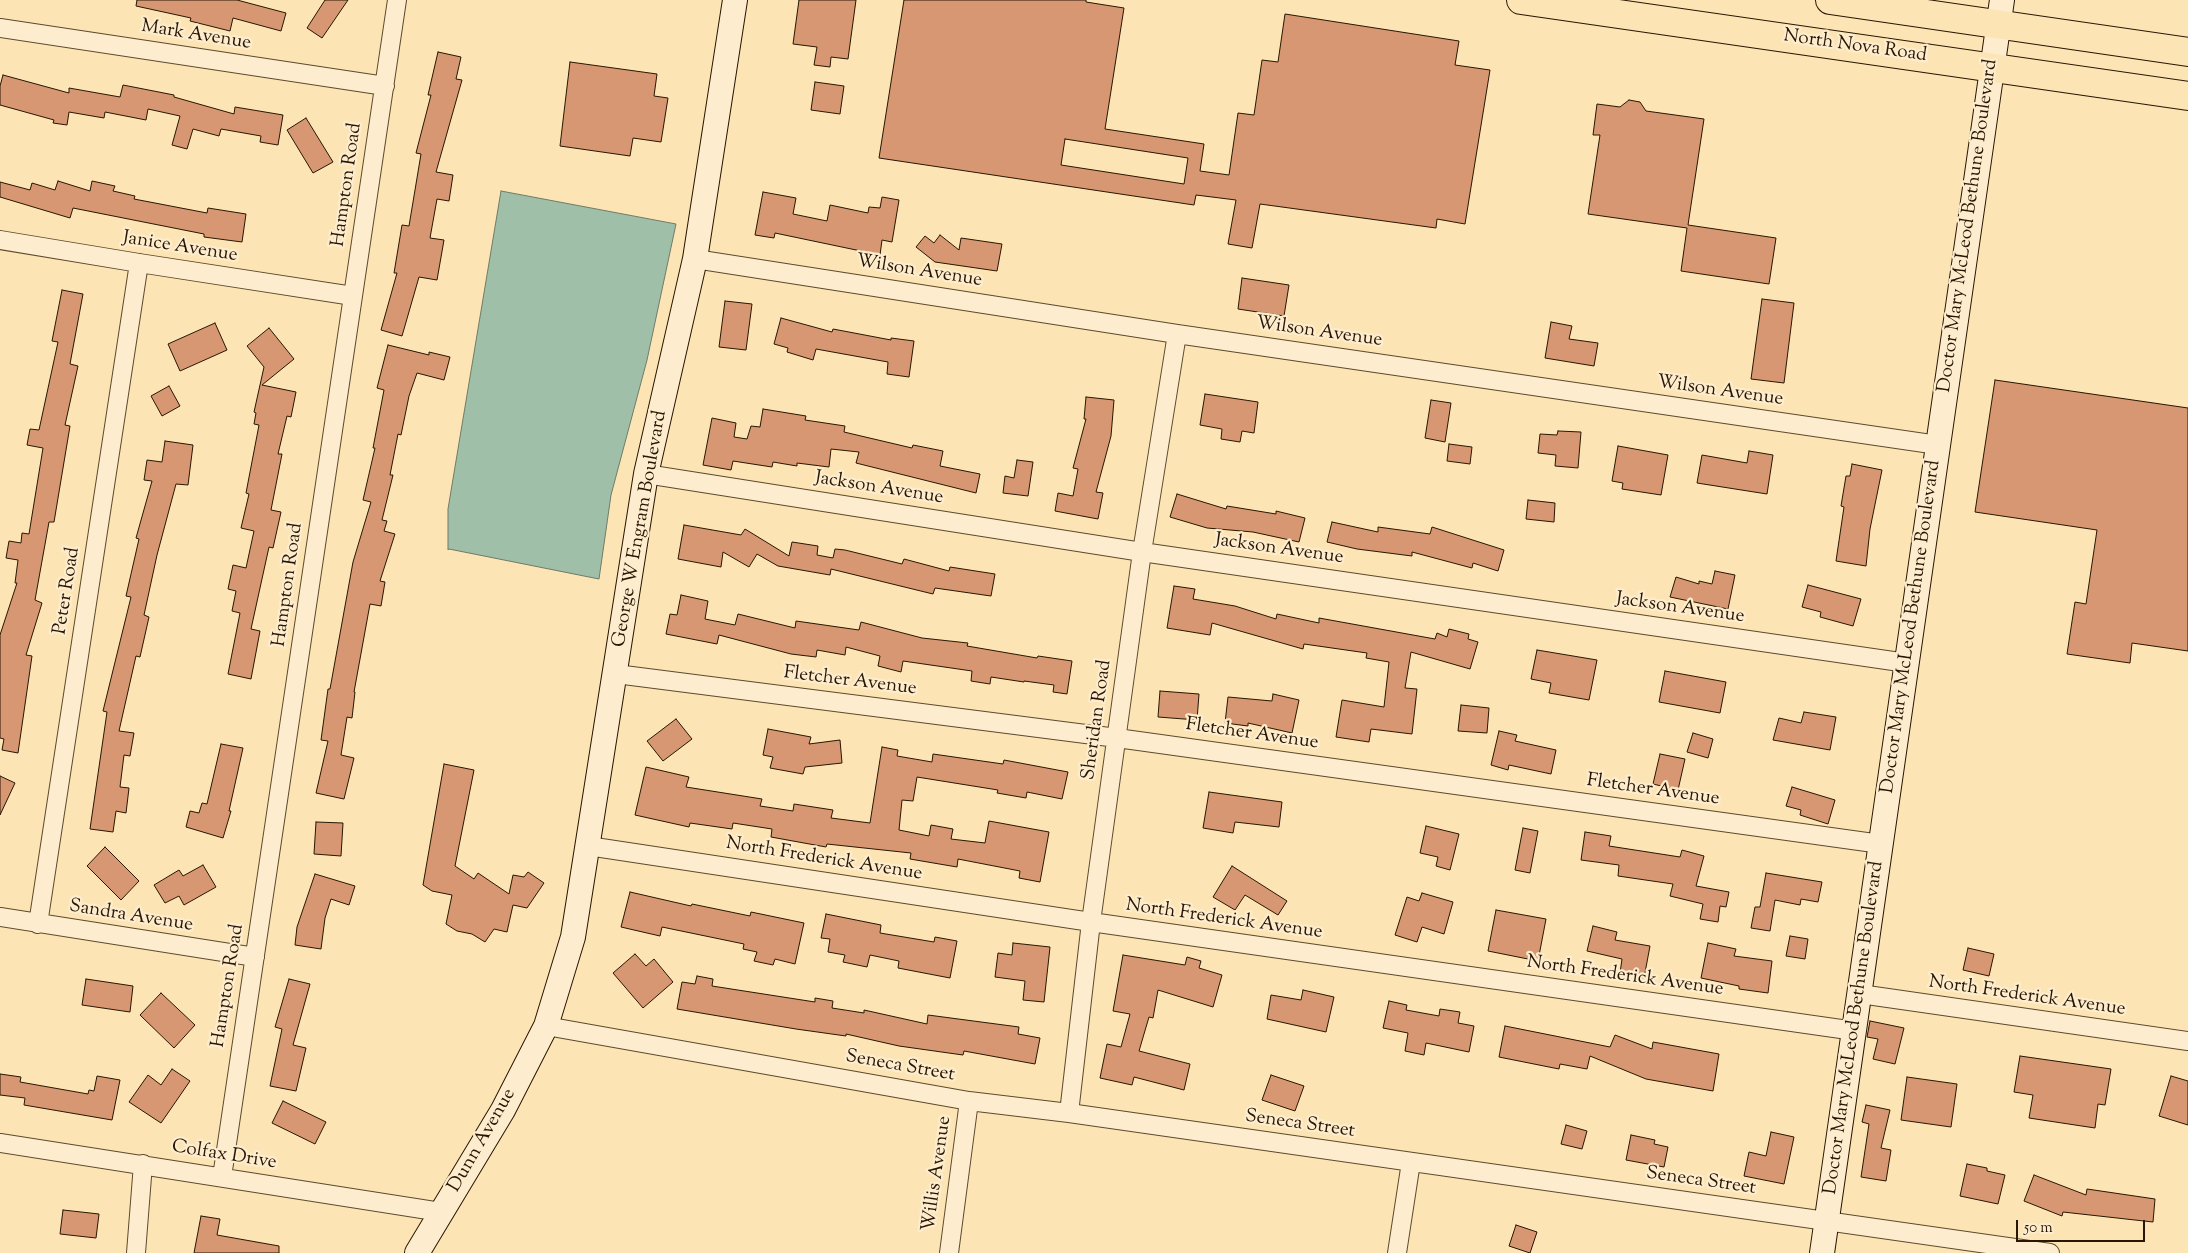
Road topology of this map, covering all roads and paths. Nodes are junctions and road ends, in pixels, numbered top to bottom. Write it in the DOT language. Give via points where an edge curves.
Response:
graph roads {
  1 [pos="398,0"];
  2 [pos="735,0"];
  3 [pos="1521,0"];
  4 [pos="1830,0"];
  5 [pos="1581,4"];
  6 [pos="2000,12"];
  7 [pos="0,28"];
  8 [pos="2188,52"];
  9 [pos="1992,67"];
  10 [pos="385,86"];
  11 [pos="2188,96"];
  12 [pos="0,240"];
  13 [pos="695,259"];
  14 [pos="139,264"];
  15 [pos="354,296"];
  16 [pos="1177,334"];
  17 [pos="1938,445"];
  18 [pos="646,474"];
  19 [pos="1142,552"];
  20 [pos="1907,663"];
  21 [pos="616,674"];
  22 [pos="1117,738"];
  23 [pos="1881,844"];
  24 [pos="588,846"];
  25 [pos="0,917"];
  26 [pos="1091,922"];
  27 [pos="38,924"];
  28 [pos="255,957"];
  29 [pos="1860,994"];
  30 [pos="546,1026"];
  31 [pos="1855,1032"];
  32 [pos="2188,1041"];
  33 [pos="969,1101"];
  34 [pos="1069,1113"];
  35 [pos="0,1143"];
  36 [pos="1411,1162"];
  37 [pos="143,1164"];
  38 [pos="222,1177"];
  39 [pos="441,1212"];
  40 [pos="1828,1221"];
  41 [pos="136,1253"];
  42 [pos="417,1253"];
  43 [pos="949,1253"];
  44 [pos="1397,1253"];
  45 [pos="1822,1253"];
  46 [pos="2050,1253"];
  1 -- 10 [label="street, Hampton Road"];
  2 -- 13 [label="main road, George W Engram Boulevard"];
  3 -- 5 [label="main road, North Nova Road"];
  4 -- 6 [label="main road"];
  5 -- 9 [label="main road, North Nova Road"];
  6 -- 8 [label="main road"];
  6 -- 9 [label="main road, Doctor Mary McLeod Bethune Boulevard"];
  7 -- 10 [label="street, Mark Avenue"];
  9 -- 11 [label="main road, North Nova Road"];
  9 -- 17 [label="main road, Doctor Mary McLeod Bethune Boulevard"];
  10 -- 15 [label="street, Hampton Road"];
  12 -- 14 [label="street, Janice Avenue"];
  13 -- 16 [label="street, Wilson Avenue"];
  13 -- 18 [label="main road, George W Engram Boulevard"];
  14 -- 15 [label="street, Janice Avenue"];
  14 -- 27 [label="street, Peter Road"];
  15 -- 28 [label="street, Hampton Road"];
  16 -- 17 [label="street, Wilson Avenue"];
  16 -- 19 [label="street, Sheridan Road"];
  17 -- 20 [label="main road, Doctor Mary McLeod Bethune Boulevard"];
  18 -- 19 [label="street, Jackson Avenue"];
  18 -- 21 [label="main road, George W Engram Boulevard"];
  19 -- 20 [label="street, Jackson Avenue"];
  19 -- 22 [label="street, Sheridan Road"];
  20 -- 23 [label="main road, Doctor Mary McLeod Bethune Boulevard"];
  21 -- 22 [label="street, Fletcher Avenue"];
  21 -- 24 [label="main road, George W Engram Boulevard"];
  22 -- 23 [label="street, Fletcher Avenue"];
  22 -- 26 [label="street, Sheridan Road"];
  23 -- 29 [label="main road, Doctor Mary McLeod Bethune Boulevard"];
  24 -- 26 [label="street, North Frederick Avenue"];
  24 -- 30 [label="main road, George W Engram Boulevard" via="573,937"];
  25 -- 27 [label="street, Sandra Avenue"];
  26 -- 31 [label="street, North Frederick Avenue"];
  26 -- 34 [label="street, Sheridan Road"];
  27 -- 28 [label="street, Sandra Avenue"];
  28 -- 38 [label="street, Hampton Road"];
  29 -- 31 [label="main road, Doctor Mary McLeod Bethune Boulevard"];
  29 -- 32 [label="street, North Frederick Avenue"];
  30 -- 33 [label="street, Seneca Street"];
  30 -- 39 [label="main road, Dunn Avenue" via="503,1110"];
  31 -- 40 [label="main road, Doctor Mary McLeod Bethune Boulevard"];
  33 -- 34 [label="street, Seneca Street"];
  33 -- 43 [label="street, Willis Avenue"];
  34 -- 36 [label="street, Seneca Street"];
  35 -- 37 [label="street, Colfax Drive"];
  36 -- 40 [label="street, Seneca Street"];
  36 -- 44 [label="street"];
  37 -- 38 [label="street, Colfax Drive"];
  37 -- 41 [label="street"];
  38 -- 39 [label="street, Colfax Drive"];
  39 -- 42 [label="main road, Dunn Avenue"];
  40 -- 45 [label="main road, Doctor Mary McLeod Bethune Boulevard"];
  40 -- 46 [label="street, Seneca Street"];
}
